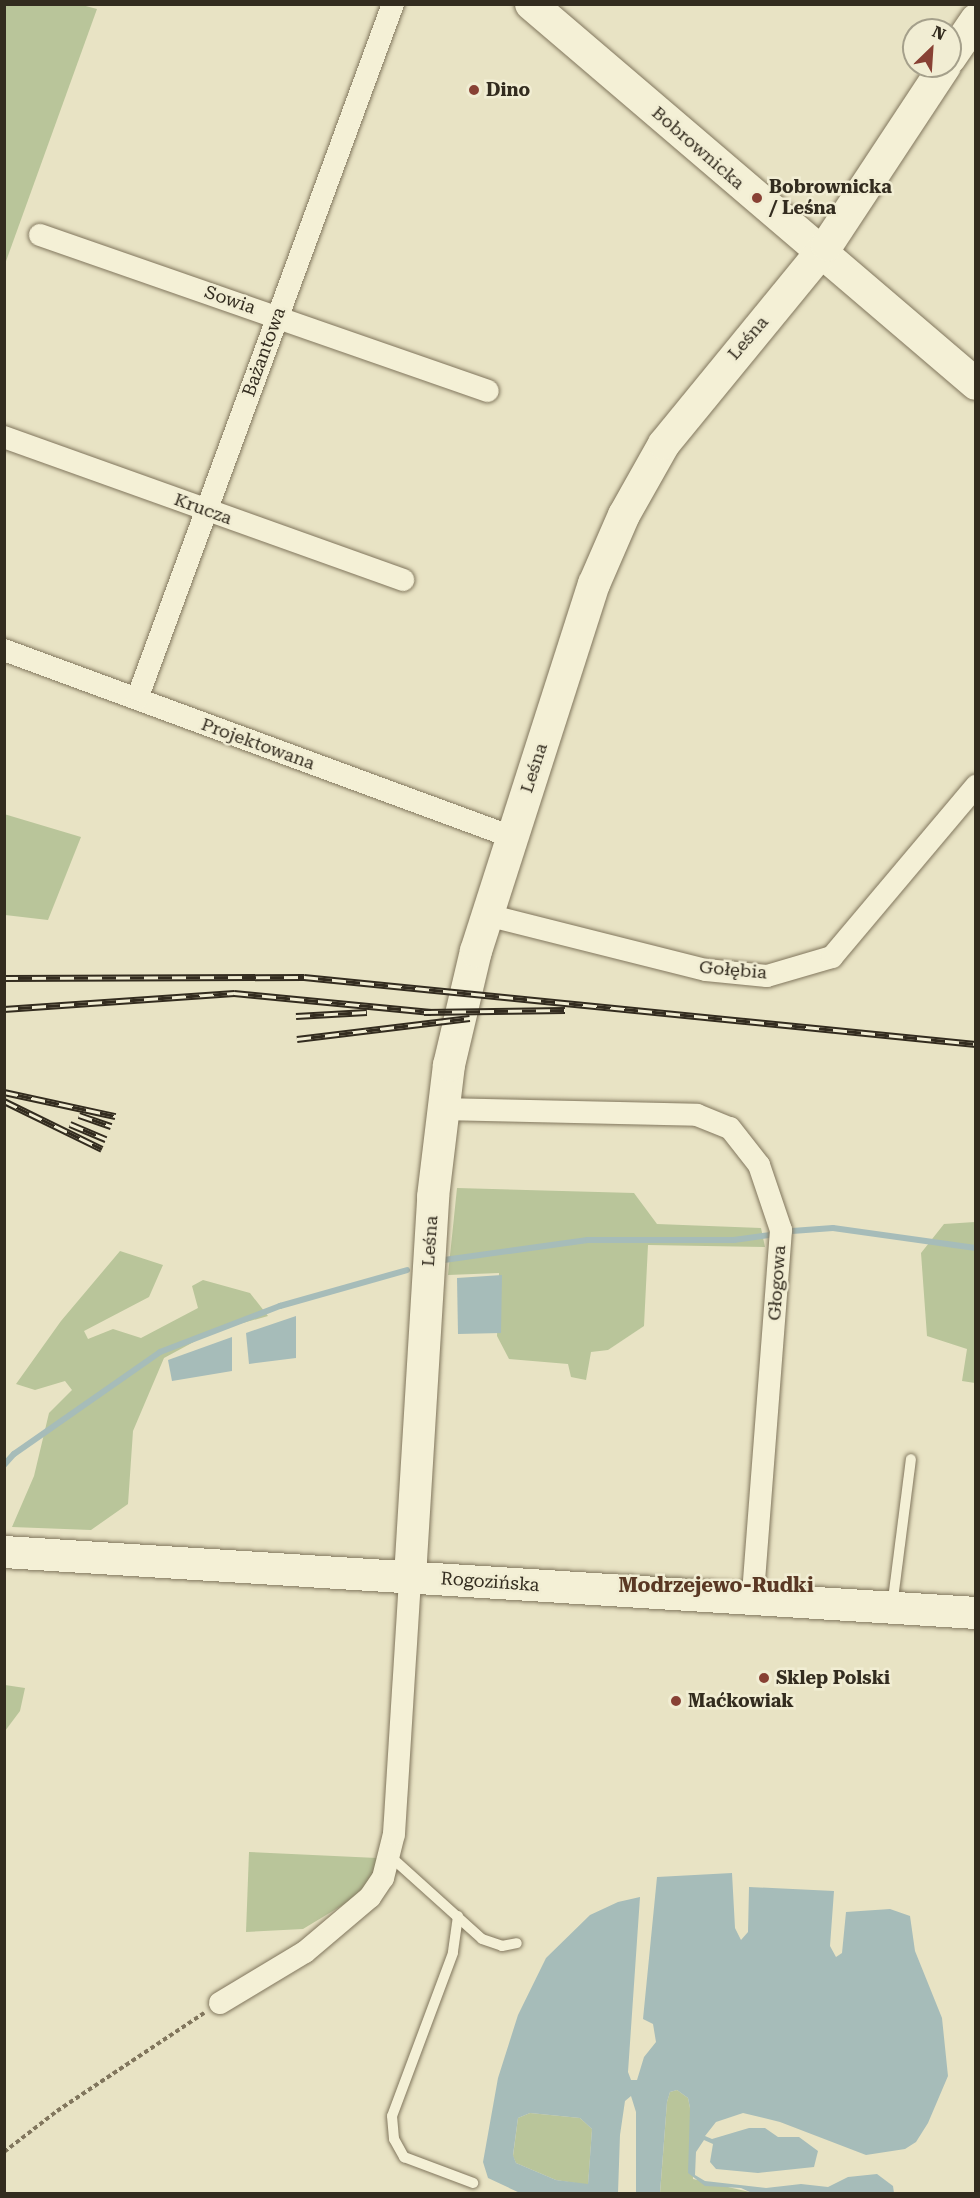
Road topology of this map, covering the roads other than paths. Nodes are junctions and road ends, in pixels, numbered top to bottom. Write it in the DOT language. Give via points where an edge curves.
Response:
graph roads {
  1 [pos="393,4"];
  2 [pos="531,4"];
  3 [pos="975,20"];
  4 [pos="962,40"];
  5 [pos="937,78"];
  6 [pos="40,235"];
  7 [pos="821,253"];
  8 [pos="278,316"];
  9 [pos="975,384"];
  10 [pos="488,392"];
  11 [pos="4,437"];
  12 [pos="206,510"];
  13 [pos="403,580"];
  14 [pos="4,650"];
  15 [pos="137,699"];
  16 [pos="975,786"];
  17 [pos="512,837"];
  18 [pos="487,915"];
  19 [pos="441,1109"];
  20 [pos="911,1459"];
  21 [pos="4,1552"];
  22 [pos="410,1577"];
  23 [pos="753,1598"];
  24 [pos="892,1607"];
  25 [pos="975,1613"];
  26 [pos="391,1857"];
  27 [pos="458,1916"];
  28 [pos="517,1943"];
  29 [pos="220,2003"];
  30 [pos="473,2183"];
  1 -- 8 [label="street, Bażantowa"];
  2 -- 7 [label="street, Bobrownicka"];
  3 -- 4 [label="street"];
  5 -- 7 [label="street, Leśna"];
  6 -- 8 [label="street, Sowia"];
  7 -- 9 [label="street, Bobrownicka"];
  7 -- 17 [label="street, Leśna" via="691,407 636,493 594,585"];
  8 -- 10 [label="street, Sowia"];
  8 -- 12 [label="street, Bażantowa"];
  11 -- 12 [label="street, Krucza"];
  12 -- 13 [label="street, Krucza"];
  12 -- 15 [label="street, Bażantowa"];
  14 -- 15 [label="street, Projektowana"];
  15 -- 17 [label="street, Projektowana"];
  16 -- 18 [label="street, Gołębia" via="832,957 767,976 706,970"];
  17 -- 18 [label="street, Leśna"];
  18 -- 19 [label="street, Leśna" via="460,1011"];
  19 -- 22 [label="street, Leśna"];
  19 -- 23 [label="street, Głogowa" via="697,1115 730,1128 759,1165 781,1230"];
  20 -- 24 [label="lane"];
  21 -- 22 [label="street, Rogozińska"];
  22 -- 23 [label="street, Rogozińska"];
  22 -- 26 [label="street"];
  23 -- 24 [label="street, Rogozińska"];
  24 -- 25 [label="street, Rogozińska"];
  26 -- 27 [label="lane"];
  26 -- 29 [label="street" via="383,1878 362,1904 305,1952"];
  27 -- 28 [label="lane" via="482,1939 502,1946"];
  27 -- 30 [label="lane" via="453,1953 392,2116 394,2139 404,2157"];
}
